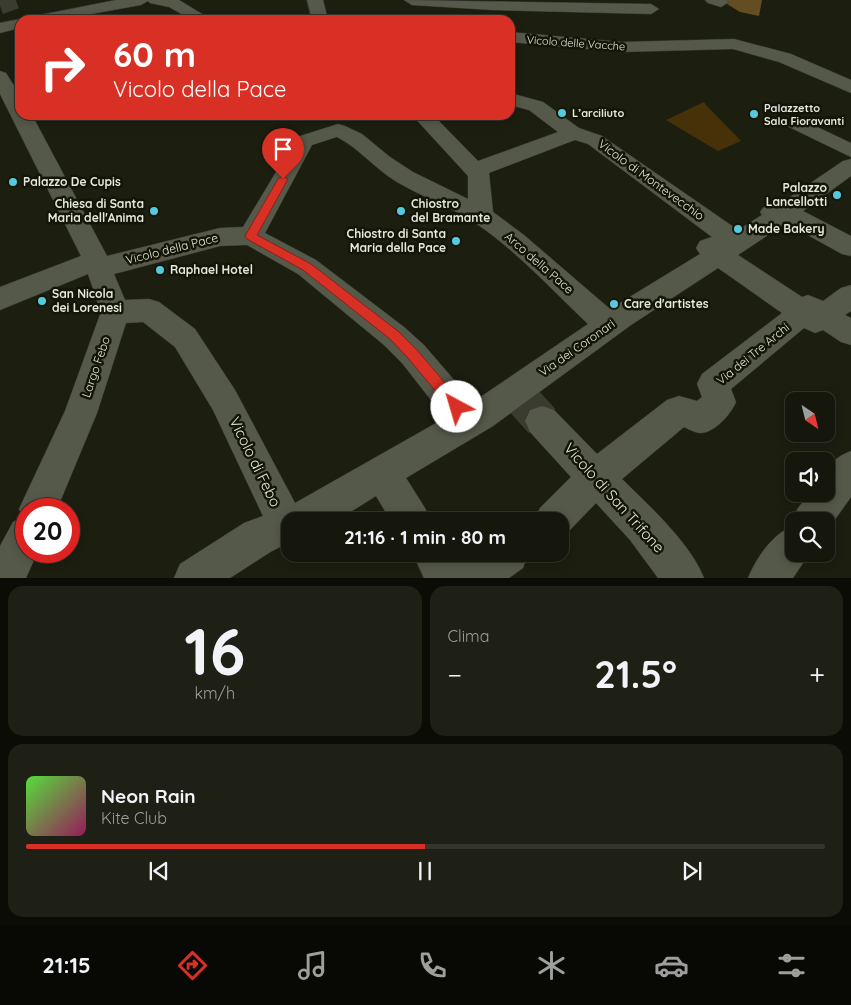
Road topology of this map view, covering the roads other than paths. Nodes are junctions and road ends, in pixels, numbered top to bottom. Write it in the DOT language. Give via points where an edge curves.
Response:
graph roads {
  1 [pos="141,0"];
  2 [pos="155,0"];
  3 [pos="315,0"];
  4 [pos="330,0"];
  5 [pos="412,0"];
  6 [pos="649,5"];
  7 [pos="493,7"];
  8 [pos="59,15"];
  9 [pos="195,15"];
  10 [pos="319,15"];
  11 [pos="15,24"];
  12 [pos="0,28"];
  13 [pos="665,35"];
  14 [pos="515,37"];
  15 [pos="0,77"];
  16 [pos="851,87"];
  17 [pos="515,100"];
  18 [pos="15,105"];
  19 [pos="23,120"];
  20 [pos="424,120"];
  21 [pos="337,123"];
  22 [pos="796,123"];
  23 [pos="573,133"];
  24 [pos="851,151"];
  25 [pos="851,166"];
  26 [pos="476,170"];
  27 [pos="782,213"];
  28 [pos="481,215"];
  29 [pos="251,236"];
  30 [pos="727,246"];
  31 [pos="851,247"];
  32 [pos="851,256"];
  33 [pos="98,264"];
  34 [pos="851,296"];
  35 [pos="0,299"];
  36 [pos="115,312"];
  37 [pos="823,318"];
  38 [pos="609,326"];
  39 [pos="527,404"];
  40 [pos="469,422"];
  41 [pos="851,468"];
  42 [pos="383,474"];
  43 [pos="596,477"];
  44 [pos="43,498"];
  45 [pos="285,512"];
  46 [pos="316,512"];
  47 [pos="406,512"];
  48 [pos="561,512"];
  49 [pos="817,512"];
  50 [pos="281,528"];
  51 [pos="785,556"];
  52 [pos="437,562"];
  53 [pos="497,562"];
  54 [pos="770,577"];
  55 [pos="194,578"];
  56 [pos="446,578"];
  57 [pos="473,578"];
  58 [pos="684,578"];
  1 -- 8 [label="street"];
  2 -- 9 [label="street" via="173,3"];
  3 -- 4 [label="street"];
  3 -- 10 [label="street"];
  5 -- 7 [label="street"];
  6 -- 7 [label="street"];
  6 -- 13 [label="street"];
  11 -- 12 [label="street"];
  13 -- 14 [label="street, Vicolo delle Vacche" via="612,47"];
  13 -- 16 [label="street, Vicolo delle Vacche" via="745,46 794,61"];
  15 -- 18 [label="street"];
  17 -- 23 [label="street, Vicolo di Montevecchio" via="536,106"];
  19 -- 33 [label="street"];
  20 -- 26 [label="street"];
  21 -- 28 [label="street, Arco della Pace" via="382,162 405,177"];
  21 -- 29 [label="street" via="304,141"];
  22 -- 24 [label="street"];
  23 -- 26 [label="street"];
  23 -- 30 [label="street, Vicolo di Montevecchio" via="595,140"];
  25 -- 27 [label="street, Via dei Coronari"];
  26 -- 28 [label="street" via="481,181"];
  27 -- 30 [label="street, Via dei Coronari"];
  27 -- 31 [label="street"];
  27 -- 32 [label="street"];
  28 -- 38 [label="street, Arco della Pace" via="515,241"];
  29 -- 33 [label="street, Vicolo della Pace" via="220,237"];
  29 -- 40 [label="street" via="307,267 394,336 422,364"];
  30 -- 37 [label="street, Vicolo di Montevecchio"];
  30 -- 38 [label="street, Via dei Coronari"];
  33 -- 35 [label="street, Vicolo della Pace"];
  33 -- 36 [label="street"];
  34 -- 37 [label="street"];
  36 -- 44 [label="street, Largo Febo" via="81,413"];
  36 -- 45 [label="street, Vicolo di Febo" via="149,310 185,338 224,400"];
  37 -- 43 [label="street, Via dei Tre Archi" via="713,384 720,402 701,418 679,411"];
  38 -- 39 [label="street, Via dei Coronari"];
  39 -- 40 [label="street, Via dei Coronari"];
  39 -- 43 [label="street, Vicolo di San Trifone"];
  40 -- 42 [label="street, Via dei Coronari"];
  41 -- 49 [label="street"];
  42 -- 46 [label="street, Via dei Coronari"];
  42 -- 47 [label="street"];
  43 -- 48 [label="street, Via dei Tre Archi"];
  43 -- 58 [label="street, Vicolo di San Trifone" via="643,527"];
  50 -- 55 [label="street, Via dei Coronari" via="247,544"];
  51 -- 54 [label="street"];
  52 -- 56 [label="street"];
  53 -- 57 [label="street"];
}
